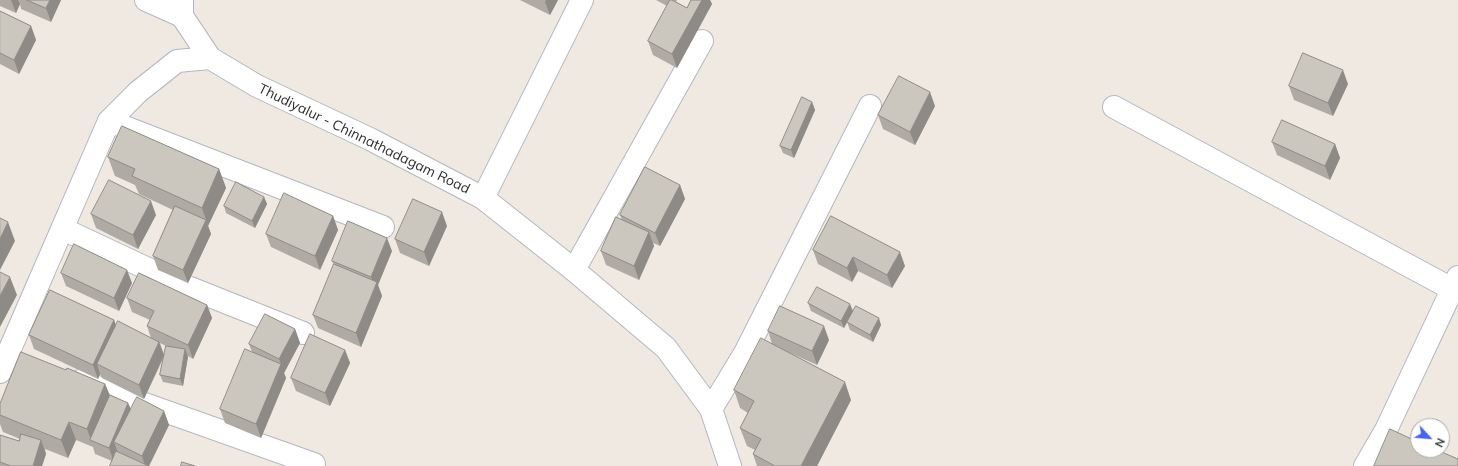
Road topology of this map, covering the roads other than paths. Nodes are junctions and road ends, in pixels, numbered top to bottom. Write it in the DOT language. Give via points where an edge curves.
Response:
graph roads {
  1 [pos="146,0"];
  2 [pos="582,0"];
  3 [pos="182,8"];
  4 [pos="702,41"];
  5 [pos="210,58"];
  6 [pos="870,106"];
  7 [pos="1114,106"];
  8 [pos="109,120"];
  9 [pos="483,198"];
  10 [pos="383,226"];
  11 [pos="63,229"];
  12 [pos="574,270"];
  13 [pos="1455,283"];
  14 [pos="303,333"];
  15 [pos="2,360"];
  16 [pos="29,363"];
  17 [pos="59,374"];
  18 [pos="711,409"];
  19 [pos="314,464"];
  20 [pos="730,466"];
  21 [pos="1364,466"];
  1 -- 3 [label="street"];
  2 -- 9 [label="street"];
  3 -- 5 [label="street, Thudiyalur - Chinnathadagam Road"];
  4 -- 12 [label="street"];
  5 -- 8 [label="street" via="177,61 138,92"];
  5 -- 9 [label="street, Thudiyalur - Chinnathadagam Road" via="257,86 370,139"];
  6 -- 18 [label="street" via="744,353"];
  7 -- 13 [label="street"];
  8 -- 10 [label="street"];
  8 -- 11 [label="street"];
  9 -- 12 [label="street, Thudiyalur - Chinnathadagam Road"];
  11 -- 14 [label="street" via="180,284"];
  11 -- 15 [label="street"];
  12 -- 18 [label="street, Thudiyalur - Chinnathadagam Road" via="666,348"];
  13 -- 21 [label="street" via="1396,434"];
  15 -- 16 [label="street"];
  17 -- 19 [label="street"];
  18 -- 20 [label="street, Thudiyalur - Chinnathadagam Road"];
}
